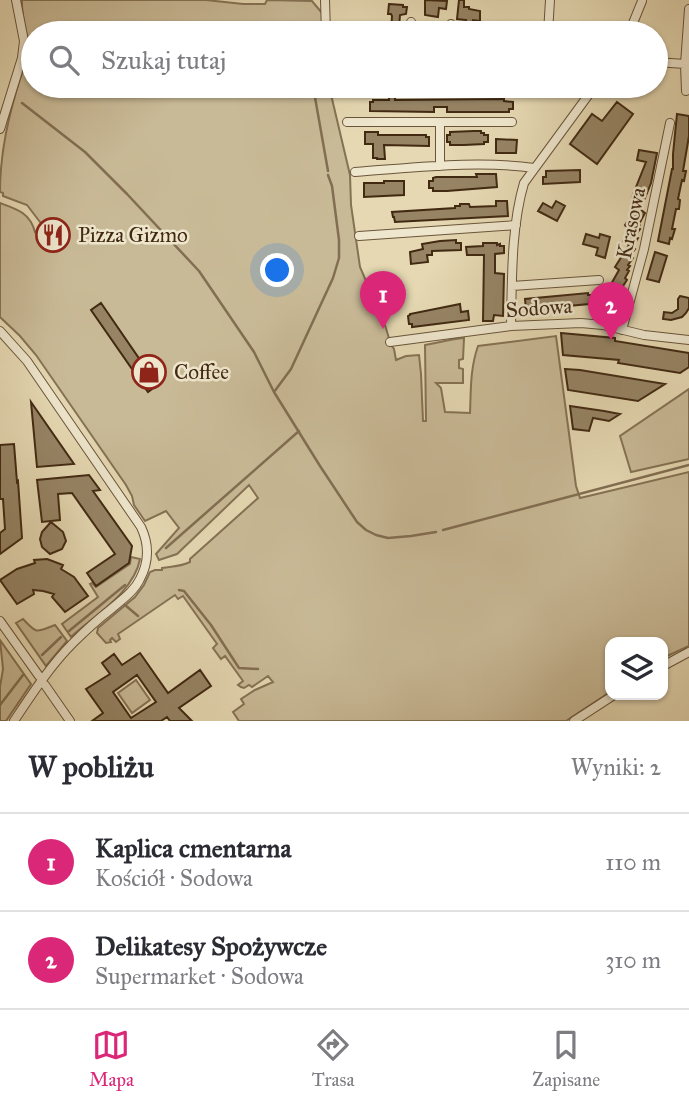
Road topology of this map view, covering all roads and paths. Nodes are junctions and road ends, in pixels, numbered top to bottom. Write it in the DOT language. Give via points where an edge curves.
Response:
graph roads {
  1 [pos="16,0"];
  2 [pos="325,0"];
  3 [pos="550,0"];
  4 [pos="642,1"];
  5 [pos="689,9"];
  6 [pos="326,21"];
  7 [pos="549,21"];
  8 [pos="634,21"];
  9 [pos="21,29"];
  10 [pos="21,61"];
  11 [pos="668,63"];
  12 [pos="685,64"];
  13 [pos="686,91"];
  14 [pos="586,98"];
  15 [pos="347,122"];
  16 [pos="512,122"];
  17 [pos="440,123"];
  18 [pos="670,123"];
  19 [pos="0,129"];
  20 [pos="440,166"];
  21 [pos="534,168"];
  22 [pos="355,172"];
  23 [pos="516,225"];
  24 [pos="359,236"];
  25 [pos="599,281"];
  26 [pos="512,286"];
  27 [pos="511,327"];
  28 [pos="622,330"];
  29 [pos="0,331"];
  30 [pos="689,340"];
  31 [pos="390,342"];
  32 [pos="0,621"];
  33 [pos="689,652"];
  34 [pos="668,663"];
  35 [pos="39,676"];
  36 [pos="45,685"];
  37 [pos="606,700"];
  38 [pos="14,721"];
  39 [pos="70,721"];
  40 [pos="574,721"];
  1 -- 9 [label="street"];
  2 -- 6 [label="street"];
  3 -- 7 [label="street"];
  4 -- 8 [label="street"];
  5 -- 12 [label="street"];
  10 -- 19 [label="street"];
  11 -- 12 [label="street"];
  12 -- 13 [label="street"];
  14 -- 21 [label="street"];
  15 -- 17 [label="street"];
  16 -- 17 [label="street"];
  17 -- 20 [label="street"];
  18 -- 28 [label="street, Krasowa"];
  20 -- 21 [label="street"];
  20 -- 22 [label="street"];
  21 -- 23 [label="street" via="524,183"];
  23 -- 24 [label="street"];
  23 -- 26 [label="street"];
  25 -- 26 [label="street"];
  26 -- 27 [label="street"];
  27 -- 28 [label="street, Sodowa" via="590,323"];
  27 -- 31 [label="street, Sodowa"];
  28 -- 30 [label="street, Sodowa"];
  29 -- 38 [label="street" via="27,361 116,490 141,527 147,548 135,587 62,655"];
  32 -- 35 [label="street"];
  33 -- 34 [label="street"];
  36 -- 39 [label="street"];
  37 -- 40 [label="street"];
}
